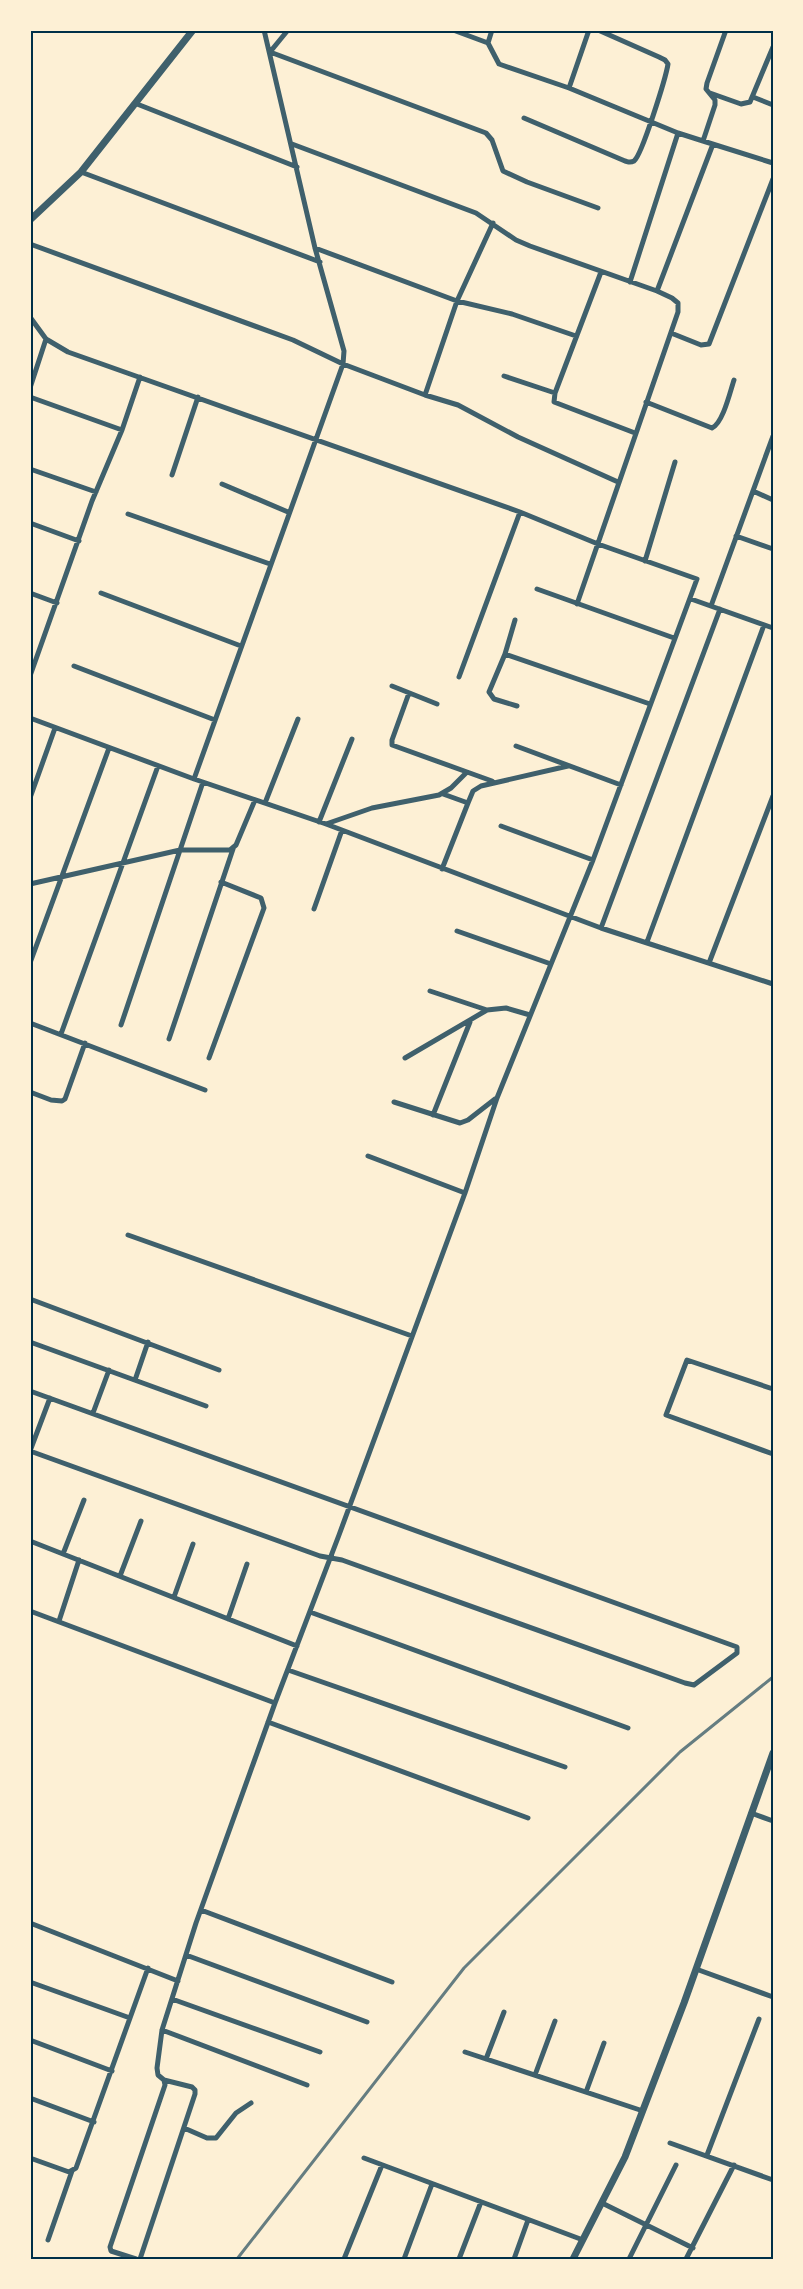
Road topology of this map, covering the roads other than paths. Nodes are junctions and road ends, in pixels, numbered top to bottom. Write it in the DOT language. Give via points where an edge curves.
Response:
graph roads {
  1 [pos="193,30"];
  2 [pos="264,30"];
  3 [pos="288,30"];
  4 [pos="453,30"];
  5 [pos="492,30"];
  6 [pos="589,30"];
  7 [pos="598,30"];
  8 [pos="726,30"];
  9 [pos="488,43"];
  10 [pos="773,47"];
  11 [pos="270,52"];
  12 [pos="771,60"];
  13 [pos="569,88"];
  14 [pos="708,93"];
  15 [pos="753,97"];
  16 [pos="137,104"];
  17 [pos="773,105"];
  18 [pos="524,118"];
  19 [pos="651,120"];
  20 [pos="678,133"];
  21 [pos="703,141"];
  22 [pos="292,144"];
  23 [pos="713,144"];
  24 [pos="773,163"];
  25 [pos="297,167"];
  26 [pos="81,172"];
  27 [pos="773,179"];
  28 [pos="598,208"];
  29 [pos="30,220"];
  30 [pos="493,223"];
  31 [pos="30,244"];
  32 [pos="315,248"];
  33 [pos="320,262"];
  34 [pos="601,272"];
  35 [pos="630,282"];
  36 [pos="657,291"];
  37 [pos="457,301"];
  38 [pos="30,317"];
  39 [pos="670,333"];
  40 [pos="576,336"];
  41 [pos="46,339"];
  42 [pos="343,364"];
  43 [pos="504,376"];
  44 [pos="140,377"];
  45 [pos="735,380"];
  46 [pos="30,388"];
  47 [pos="555,393"];
  48 [pos="425,395"];
  49 [pos="30,397"];
  50 [pos="198,397"];
  51 [pos="646,402"];
  52 [pos="122,430"];
  53 [pos="635,433"];
  54 [pos="773,436"];
  55 [pos="315,438"];
  56 [pos="675,462"];
  57 [pos="30,469"];
  58 [pos="172,475"];
  59 [pos="618,482"];
  60 [pos="222,484"];
  61 [pos="753,491"];
  62 [pos="96,492"];
  63 [pos="773,500"];
  64 [pos="288,512"];
  65 [pos="520,512"];
  66 [pos="128,514"];
  67 [pos="30,523"];
  68 [pos="736,536"];
  69 [pos="80,541"];
  70 [pos="598,544"];
  71 [pos="773,549"];
  72 [pos="645,561"];
  73 [pos="270,564"];
  74 [pos="537,589"];
  75 [pos="30,593"];
  76 [pos="101,593"];
  77 [pos="691,599"];
  78 [pos="57,603"];
  79 [pos="577,604"];
  80 [pos="711,606"];
  81 [pos="720,609"];
  82 [pos="515,620"];
  83 [pos="764,625"];
  84 [pos="773,628"];
  85 [pos="674,638"];
  86 [pos="241,646"];
  87 [pos="505,654"];
  88 [pos="33,660"];
  89 [pos="74,666"];
  90 [pos="30,676"];
  91 [pos="459,677"];
  92 [pos="392,686"];
  93 [pos="409,693"];
  94 [pos="437,704"];
  95 [pos="650,704"];
  96 [pos="517,706"];
  97 [pos="30,718"];
  98 [pos="298,719"];
  99 [pos="215,720"];
  100 [pos="55,728"];
  101 [pos="352,739"];
  102 [pos="516,746"];
  103 [pos="109,748"];
  104 [pos="158,766"];
  105 [pos="568,766"];
  106 [pos="467,772"];
  107 [pos="194,779"];
  108 [pos="203,782"];
  109 [pos="494,782"];
  110 [pos="621,784"];
  111 [pos="443,794"];
  112 [pos="773,796"];
  113 [pos="30,798"];
  114 [pos="255,800"];
  115 [pos="468,802"];
  116 [pos="265,803"];
  117 [pos="319,822"];
  118 [pos="327,824"];
  119 [pos="501,826"];
  120 [pos="342,830"];
  121 [pos="233,848"];
  122 [pos="180,850"];
  123 [pos="593,860"];
  124 [pos="124,863"];
  125 [pos="442,869"];
  126 [pos="62,877"];
  127 [pos="222,882"];
  128 [pos="30,884"];
  129 [pos="314,909"];
  130 [pos="571,916"];
  131 [pos="601,927"];
  132 [pos="457,931"];
  133 [pos="647,942"];
  134 [pos="30,963"];
  135 [pos="709,963"];
  136 [pos="551,964"];
  137 [pos="773,984"];
  138 [pos="430,992"];
  139 [pos="487,1010"];
  140 [pos="530,1015"];
  141 [pos="470,1021"];
  142 [pos="30,1023"];
  143 [pos="121,1025"];
  144 [pos="61,1034"];
  145 [pos="169,1039"];
  146 [pos="85,1043"];
  147 [pos="209,1058"];
  148 [pos="405,1058"];
  149 [pos="205,1090"];
  150 [pos="30,1092"];
  151 [pos="497,1098"];
  152 [pos="393,1102"];
  153 [pos="433,1115"];
  154 [pos="368,1156"];
  155 [pos="465,1192"];
  156 [pos="128,1235"];
  157 [pos="30,1299"];
  158 [pos="412,1336"];
  159 [pos="30,1342"];
  160 [pos="148,1342"];
  161 [pos="109,1370"];
  162 [pos="219,1370"];
  163 [pos="135,1380"];
  164 [pos="773,1389"];
  165 [pos="30,1391"];
  166 [pos="50,1398"];
  167 [pos="206,1406"];
  168 [pos="93,1413"];
  169 [pos="30,1451"];
  170 [pos="773,1454"];
  171 [pos="84,1500"];
  172 [pos="349,1507"];
  173 [pos="141,1521"];
  174 [pos="30,1541"];
  175 [pos="193,1544"];
  176 [pos="63,1554"];
  177 [pos="330,1559"];
  178 [pos="79,1560"];
  179 [pos="247,1564"];
  180 [pos="120,1576"];
  181 [pos="174,1597"];
  182 [pos="30,1611"];
  183 [pos="310,1612"];
  184 [pos="228,1619"];
  185 [pos="59,1621"];
  186 [pos="297,1646"];
  187 [pos="288,1670"];
  188 [pos="275,1703"];
  189 [pos="268,1722"];
  190 [pos="628,1728"];
  191 [pos="773,1753"];
  192 [pos="771,1763"];
  193 [pos="565,1767"];
  194 [pos="751,1813"];
  195 [pos="528,1818"];
  196 [pos="773,1821"];
  197 [pos="201,1910"];
  198 [pos="30,1923"];
  199 [pos="186,1954"];
  200 [pos="148,1968"];
  201 [pos="696,1969"];
  202 [pos="178,1981"];
  203 [pos="30,1982"];
  204 [pos="392,1982"];
  205 [pos="773,1997"];
  206 [pos="172,1999"];
  207 [pos="504,2012"];
  208 [pos="130,2018"];
  209 [pos="759,2019"];
  210 [pos="555,2021"];
  211 [pos="366,2022"];
  212 [pos="162,2030"];
  213 [pos="30,2040"];
  214 [pos="604,2043"];
  215 [pos="320,2052"];
  216 [pos="465,2052"];
  217 [pos="486,2059"];
  218 [pos="112,2071"];
  219 [pos="535,2075"];
  220 [pos="164,2080"];
  221 [pos="307,2085"];
  222 [pos="586,2092"];
  223 [pos="30,2098"];
  224 [pos="251,2103"];
  225 [pos="643,2111"];
  226 [pos="94,2122"];
  227 [pos="184,2128"];
  228 [pos="670,2143"];
  229 [pos="707,2156"];
  230 [pos="30,2158"];
  231 [pos="364,2158"];
  232 [pos="382,2165"];
  233 [pos="676,2165"];
  234 [pos="734,2165"];
  235 [pos="72,2171"];
  236 [pos="773,2180"];
  237 [pos="432,2184"];
  238 [pos="481,2202"];
  239 [pos="602,2203"];
  240 [pos="528,2220"];
  241 [pos="646,2224"];
  242 [pos="48,2240"];
  243 [pos="583,2240"];
  244 [pos="693,2248"];
  245 [pos="138,2259"];
  246 [pos="344,2259"];
  247 [pos="404,2259"];
  248 [pos="459,2259"];
  249 [pos="514,2259"];
  250 [pos="573,2259"];
  251 [pos="629,2259"];
  252 [pos="686,2259"];
  1 -- 16 [label="street"];
  2 -- 11 [label="street"];
  3 -- 11 [label="street"];
  4 -- 9 [label="street"];
  5 -- 9 [label="street"];
  6 -- 13 [label="street"];
  7 -- 19 [label="street" via="668,64"];
  8 -- 14 [label="street" via="707,83"];
  9 -- 13 [label="street" via="499,64"];
  10 -- 12 [label="street"];
  11 -- 22 [label="street"];
  11 -- 28 [label="street" via="486,133 503,171"];
  12 -- 15 [label="street"];
  13 -- 19 [label="street"];
  14 -- 15 [label="street" via="741,105"];
  14 -- 21 [label="street" via="715,105"];
  15 -- 17 [label="street"];
  16 -- 25 [label="street"];
  16 -- 26 [label="street"];
  18 -- 19 [label="street" via="630,162 638,155"];
  19 -- 20 [label="street"];
  20 -- 21 [label="street"];
  20 -- 35 [label="street"];
  21 -- 23 [label="street"];
  22 -- 25 [label="street"];
  22 -- 30 [label="street" via="476,213"];
  23 -- 24 [label="street"];
  23 -- 36 [label="street"];
  25 -- 32 [label="street"];
  26 -- 29 [label="street"];
  26 -- 33 [label="street"];
  27 -- 39 [label="street" via="709,344 701,345"];
  30 -- 34 [label="street" via="516,240"];
  30 -- 37 [label="street"];
  31 -- 42 [label="street" via="292,340"];
  32 -- 33 [label="street"];
  32 -- 37 [label="street"];
  33 -- 42 [label="street" via="344,351"];
  34 -- 35 [label="street"];
  34 -- 40 [label="street"];
  35 -- 36 [label="street"];
  36 -- 39 [label="street" via="678,303"];
  37 -- 40 [label="street" via="512,314"];
  37 -- 48 [label="street"];
  38 -- 41 [label="street"];
  39 -- 51 [label="street"];
  40 -- 47 [label="street"];
  41 -- 44 [label="street" via="68,352"];
  41 -- 46 [label="street"];
  42 -- 48 [label="street"];
  42 -- 55 [label="street"];
  43 -- 47 [label="street"];
  44 -- 50 [label="street"];
  44 -- 52 [label="street"];
  45 -- 51 [label="street" via="721,418 712,428"];
  47 -- 53 [label="street" via="554,402 559,405"];
  48 -- 59 [label="street" via="471,410 518,437"];
  49 -- 52 [label="street"];
  50 -- 55 [label="street"];
  50 -- 58 [label="street"];
  51 -- 53 [label="street"];
  52 -- 62 [label="street"];
  53 -- 59 [label="street"];
  54 -- 61 [label="street"];
  55 -- 64 [label="street"];
  55 -- 65 [label="street"];
  56 -- 72 [label="street"];
  57 -- 62 [label="street"];
  59 -- 70 [label="street"];
  60 -- 64 [label="street"];
  61 -- 63 [label="street"];
  61 -- 68 [label="street"];
  62 -- 69 [label="street"];
  64 -- 73 [label="street"];
  65 -- 70 [label="street"];
  65 -- 91 [label="street"];
  66 -- 73 [label="street"];
  67 -- 69 [label="street"];
  68 -- 71 [label="street"];
  68 -- 80 [label="street"];
  69 -- 78 [label="street"];
  70 -- 72 [label="street"];
  70 -- 79 [label="street"];
  72 -- 77 [label="street" via="697,579"];
  73 -- 86 [label="street"];
  74 -- 79 [label="street"];
  75 -- 78 [label="street"];
  76 -- 86 [label="street"];
  77 -- 80 [label="street"];
  77 -- 85 [label="street"];
  78 -- 88 [label="street"];
  79 -- 85 [label="street"];
  80 -- 81 [label="street"];
  81 -- 83 [label="street"];
  81 -- 131 [label="street"];
  82 -- 87 [label="street"];
  83 -- 84 [label="street"];
  83 -- 133 [label="street"];
  85 -- 95 [label="street"];
  86 -- 99 [label="street"];
  87 -- 95 [label="street"];
  87 -- 96 [label="street" via="490,686 490,696"];
  88 -- 90 [label="street"];
  89 -- 99 [label="street"];
  92 -- 93 [label="street"];
  93 -- 94 [label="street"];
  93 -- 106 [label="street" via="393,745"];
  95 -- 110 [label="street"];
  97 -- 100 [label="street"];
  98 -- 116 [label="street"];
  99 -- 107 [label="street"];
  100 -- 103 [label="street"];
  100 -- 113 [label="street"];
  101 -- 117 [label="street"];
  102 -- 105 [label="street"];
  103 -- 104 [label="street"];
  103 -- 126 [label="street"];
  104 -- 107 [label="street"];
  104 -- 124 [label="street"];
  105 -- 109 [label="street"];
  105 -- 110 [label="street"];
  106 -- 109 [label="street"];
  106 -- 111 [label="street"];
  107 -- 108 [label="street"];
  108 -- 114 [label="street"];
  108 -- 122 [label="street"];
  109 -- 115 [label="street" via="477,788"];
  110 -- 123 [label="street"];
  111 -- 115 [label="street"];
  111 -- 118 [label="street" via="366,810"];
  112 -- 135 [label="street"];
  114 -- 116 [label="street"];
  114 -- 121 [label="street"];
  115 -- 125 [label="street"];
  116 -- 117 [label="street"];
  117 -- 118 [label="street"];
  118 -- 120 [label="street"];
  119 -- 123 [label="street"];
  120 -- 125 [label="street"];
  120 -- 129 [label="street"];
  121 -- 122 [label="street"];
  121 -- 127 [label="street"];
  122 -- 124 [label="street"];
  122 -- 143 [label="street"];
  123 -- 130 [label="street"];
  124 -- 126 [label="street"];
  124 -- 144 [label="street"];
  125 -- 130 [label="street"];
  126 -- 128 [label="street"];
  126 -- 134 [label="street"];
  127 -- 145 [label="street"];
  127 -- 147 [label="street" via="261,898 264,908"];
  130 -- 131 [label="street"];
  130 -- 136 [label="street"];
  131 -- 133 [label="street"];
  132 -- 136 [label="street"];
  133 -- 135 [label="street"];
  135 -- 137 [label="street"];
  136 -- 140 [label="street"];
  138 -- 139 [label="street"];
  139 -- 140 [label="street" via="506,1008"];
  139 -- 141 [label="street"];
  140 -- 151 [label="street"];
  141 -- 148 [label="street"];
  141 -- 153 [label="street"];
  142 -- 144 [label="street"];
  144 -- 146 [label="street"];
  146 -- 149 [label="street"];
  146 -- 150 [label="street" via="65,1099 51,1100"];
  151 -- 153 [label="street" via="460,1124"];
  151 -- 155 [label="street"];
  152 -- 153 [label="street"];
  154 -- 155 [label="street"];
  155 -- 158 [label="street"];
  156 -- 158 [label="street"];
  157 -- 160 [label="street"];
  158 -- 172 [label="street"];
  159 -- 161 [label="street"];
  160 -- 162 [label="street"];
  160 -- 163 [label="street"];
  161 -- 163 [label="street"];
  161 -- 168 [label="street"];
  163 -- 167 [label="street"];
  164 -- 170 [label="street" via="687,1360 666,1415"];
  165 -- 166 [label="street"];
  166 -- 168 [label="street"];
  166 -- 169 [label="street"];
  168 -- 172 [label="street"];
  169 -- 177 [label="street"];
  171 -- 176 [label="street"];
  172 -- 177 [label="street"];
  172 -- 177 [label="street" via="736,1647 737,1653 694,1685 685,1683 342,1560"];
  173 -- 180 [label="street"];
  174 -- 176 [label="street"];
  175 -- 181 [label="street"];
  176 -- 178 [label="street"];
  177 -- 183 [label="street"];
  178 -- 180 [label="street"];
  178 -- 185 [label="street"];
  179 -- 184 [label="street"];
  180 -- 181 [label="street"];
  181 -- 184 [label="street"];
  182 -- 185 [label="street"];
  183 -- 186 [label="street"];
  183 -- 190 [label="street"];
  184 -- 186 [label="street"];
  185 -- 188 [label="street"];
  186 -- 187 [label="street"];
  187 -- 188 [label="street"];
  187 -- 193 [label="street"];
  188 -- 189 [label="street"];
  189 -- 195 [label="street"];
  189 -- 197 [label="street"];
  191 -- 192 [label="street"];
  192 -- 194 [label="street"];
  194 -- 196 [label="street"];
  194 -- 201 [label="street"];
  197 -- 199 [label="street"];
  197 -- 204 [label="street"];
  198 -- 200 [label="street"];
  199 -- 202 [label="street"];
  199 -- 211 [label="street"];
  200 -- 202 [label="street"];
  200 -- 208 [label="street"];
  201 -- 205 [label="street"];
  201 -- 225 [label="street"];
  202 -- 206 [label="street"];
  203 -- 208 [label="street"];
  206 -- 212 [label="street"];
  206 -- 215 [label="street"];
  207 -- 217 [label="street"];
  208 -- 218 [label="street"];
  209 -- 229 [label="street"];
  210 -- 219 [label="street"];
  212 -- 220 [label="street" via="157,2068"];
  212 -- 221 [label="street"];
  213 -- 218 [label="street"];
  214 -- 222 [label="street"];
  216 -- 217 [label="street"];
  217 -- 219 [label="street"];
  218 -- 226 [label="street"];
  219 -- 222 [label="street"];
  220 -- 227 [label="street" via="195,2090"];
  220 -- 245 [label="street" via="110,2247 111,2251"];
  222 -- 225 [label="street"];
  223 -- 226 [label="street"];
  224 -- 227 [label="street" via="236,2113 216,2138"];
  225 -- 239 [label="street"];
  226 -- 235 [label="street"];
  227 -- 245 [label="street"];
  228 -- 229 [label="street"];
  229 -- 234 [label="street"];
  230 -- 235 [label="street"];
  231 -- 232 [label="street"];
  232 -- 237 [label="street"];
  232 -- 246 [label="street"];
  233 -- 241 [label="street"];
  234 -- 236 [label="street"];
  234 -- 244 [label="street"];
  235 -- 242 [label="street"];
  237 -- 238 [label="street"];
  237 -- 247 [label="street"];
  238 -- 240 [label="street"];
  238 -- 248 [label="street"];
  239 -- 241 [label="street"];
  239 -- 243 [label="street"];
  240 -- 243 [label="street"];
  240 -- 249 [label="street"];
  241 -- 244 [label="street"];
  241 -- 251 [label="street"];
  243 -- 250 [label="street"];
  244 -- 252 [label="street"];
}
